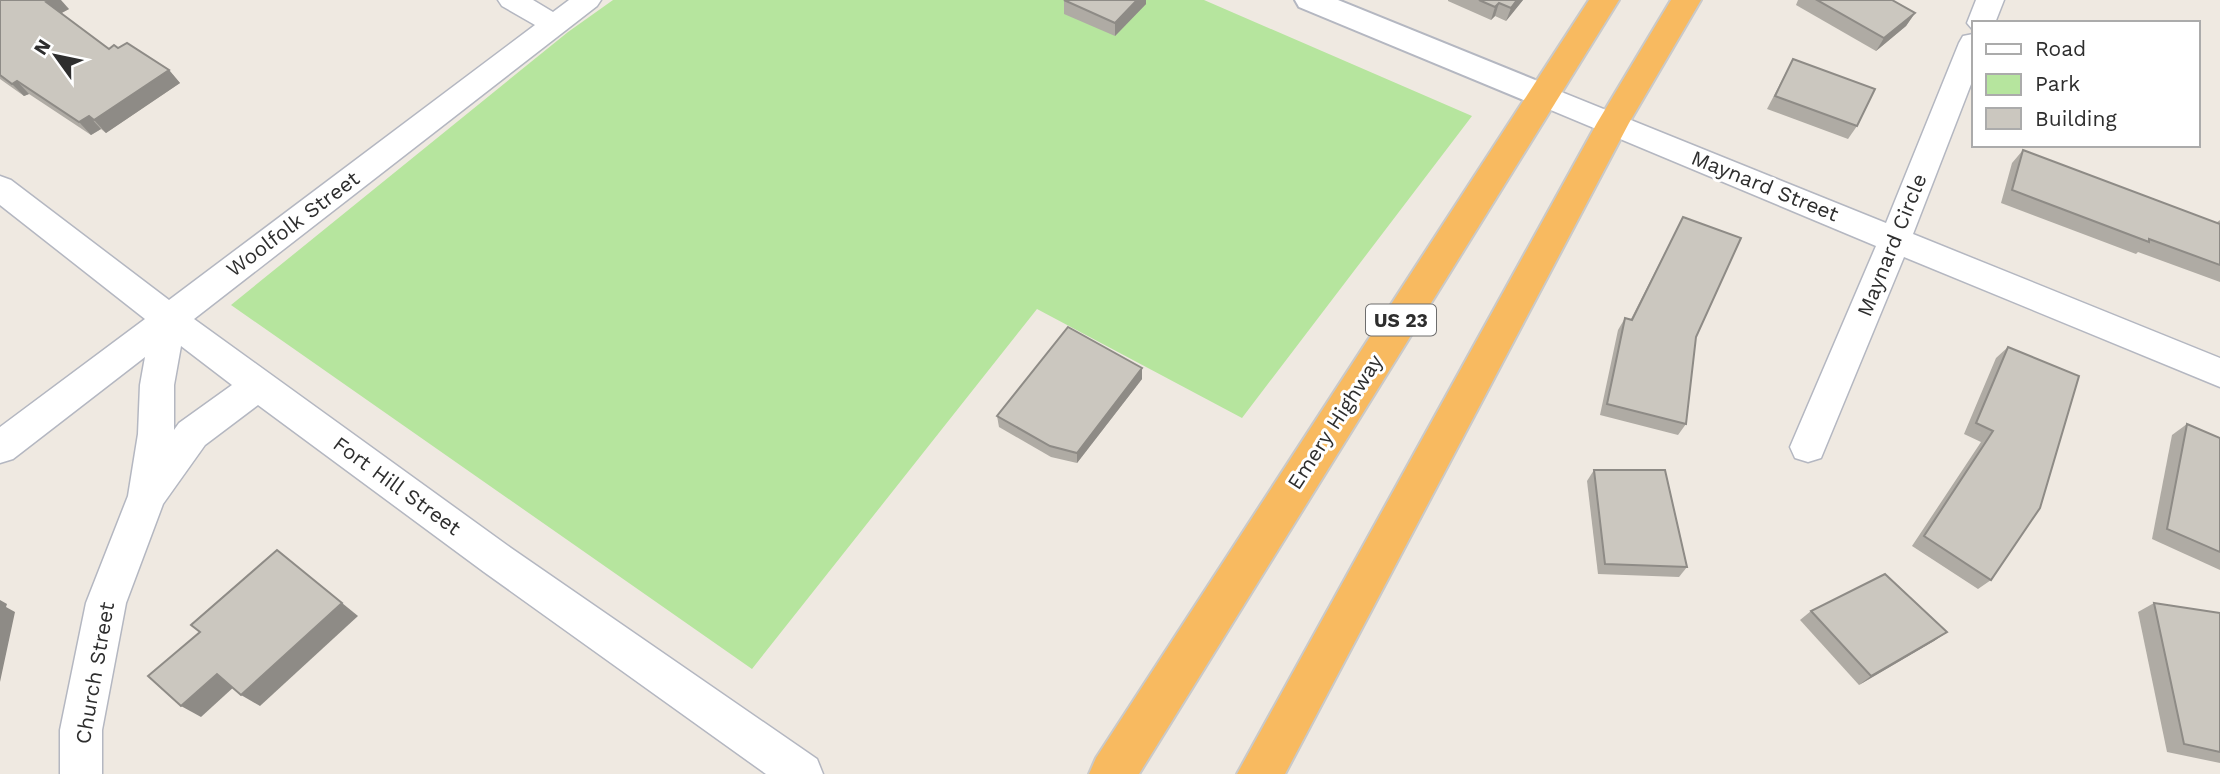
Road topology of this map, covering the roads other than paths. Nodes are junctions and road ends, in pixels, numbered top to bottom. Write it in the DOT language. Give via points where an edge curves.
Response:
graph roads {
  1 [pos="512,0"];
  2 [pos="587,0"];
  3 [pos="1310,0"];
  4 [pos="1604,0"];
  5 [pos="1686,0"];
  6 [pos="1990,0"];
  7 [pos="1982,21"];
  8 [pos="554,24"];
  9 [pos="1972,46"];
  10 [pos="1544,96"];
  11 [pos="1613,123"];
  12 [pos="0,188"];
  13 [pos="1895,240"];
  14 [pos="168,320"];
  15 [pos="2220,373"];
  16 [pos="259,385"];
  17 [pos="1808,447"];
  18 [pos="0,448"];
  19 [pos="147,496"];
  20 [pos="80,774"];
  21 [pos="802,774"];
  22 [pos="1112,774"];
  23 [pos="1260,774"];
  1 -- 8 [label="street"];
  2 -- 8 [label="street, Woolfolk Street"];
  3 -- 10 [label="street, Maynard Street"];
  4 -- 10 [label="highway, Emery Highway / US 23"];
  5 -- 11 [label="highway"];
  6 -- 7 [label="street"];
  8 -- 14 [label="street, Woolfolk Street"];
  9 -- 13 [label="street, Maynard Circle"];
  10 -- 11 [label="street, Maynard Street"];
  10 -- 22 [label="highway, Emery Highway / US 23"];
  11 -- 13 [label="street, Maynard Street"];
  11 -- 23 [label="highway"];
  12 -- 14 [label="street, Fort Hill Street"];
  13 -- 15 [label="street, Maynard Street"];
  13 -- 17 [label="street, Maynard Circle"];
  14 -- 16 [label="street, Fort Hill Street"];
  14 -- 18 [label="street, Woolfolk Street"];
  14 -- 19 [label="street, Church Street"];
  16 -- 19 [label="street, Church Street" via="192,434"];
  16 -- 21 [label="street, Fort Hill Street" via="580,621"];
  19 -- 20 [label="street, Church Street" via="106,603 81,730"];
}
